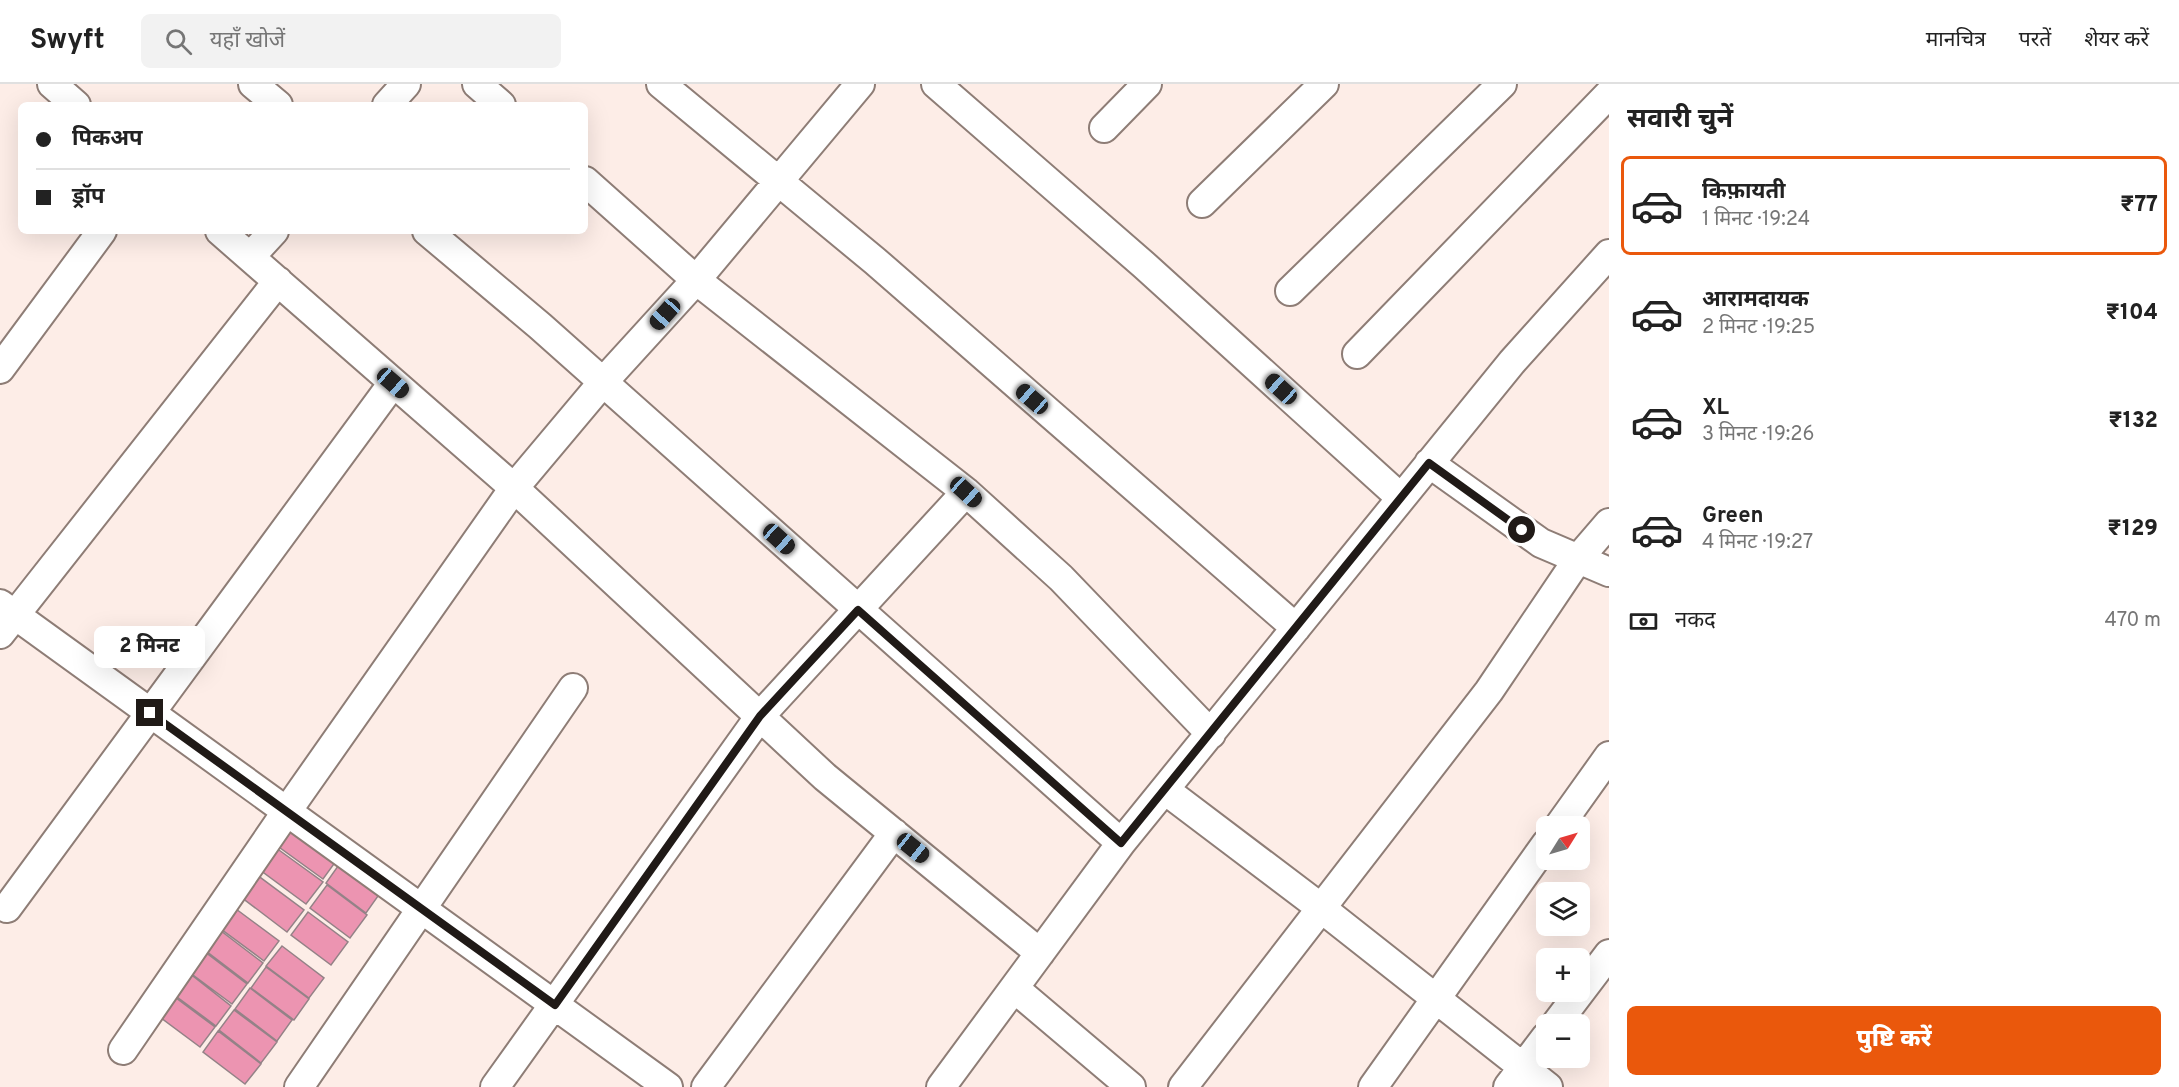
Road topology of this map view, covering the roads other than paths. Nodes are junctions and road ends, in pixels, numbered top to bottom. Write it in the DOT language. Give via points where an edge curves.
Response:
graph roads {
  1 [pos="52,84"];
  2 [pos="253,84"];
  3 [pos="406,84"];
  4 [pos="477,84"];
  5 [pos="661,84"];
  6 [pos="860,84"];
  7 [pos="936,84"];
  8 [pos="1148,84"];
  9 [pos="1324,84"];
  10 [pos="1502,84"];
  11 [pos="1609,94"];
  12 [pos="73,102"];
  13 [pos="274,102"];
  14 [pos="390,102"];
  15 [pos="498,102"];
  16 [pos="1104,129"];
  17 [pos="779,180"];
  18 [pos="588,184"];
  19 [pos="1202,203"];
  20 [pos="100,234"];
  21 [pos="223,234"];
  22 [pos="271,234"];
  23 [pos="431,234"];
  24 [pos="1609,254"];
  25 [pos="250,257"];
  26 [pos="696,280"];
  27 [pos="278,281"];
  28 [pos="1290,291"];
  29 [pos="1357,354"];
  30 [pos="0,369"];
  31 [pos="603,382"];
  32 [pos="393,383"];
  33 [pos="1429,463"];
  34 [pos="514,488"];
  35 [pos="966,492"];
  36 [pos="1401,498"];
  37 [pos="1609,523"];
  38 [pos="1578,559"];
  39 [pos="1609,572"];
  40 [pos="858,610"];
  41 [pos="5,617"];
  42 [pos="1296,628"];
  43 [pos="573,688"];
  44 [pos="150,713"];
  45 [pos="760,716"];
  46 [pos="1211,734"];
  47 [pos="1609,756"];
  48 [pos="1165,790"];
  49 [pos="287,811"];
  50 [pos="1566,816"];
  51 [pos="894,833"];
  52 [pos="1121,843"];
  53 [pos="1536,858"];
  54 [pos="7,908"];
  55 [pos="421,908"];
  56 [pos="1321,908"];
  57 [pos="1040,952"];
  58 [pos="1609,954"];
  59 [pos="1014,988"];
  60 [pos="1437,999"];
  61 [pos="555,1005"];
  62 [pos="1564,1014"];
  63 [pos="123,1050"];
  64 [pos="1536,1050"];
  65 [pos="1516,1077"];
  66 [pos="299,1087"];
  67 [pos="495,1087"];
  68 [pos="668,1087"];
  69 [pos="706,1087"];
  70 [pos="941,1087"];
  71 [pos="1131,1087"];
  72 [pos="1183,1087"];
  73 [pos="1373,1087"];
  74 [pos="1548,1087"];
  1 -- 12 [label="street"];
  2 -- 13 [label="street"];
  3 -- 14 [label="street"];
  4 -- 15 [label="street"];
  5 -- 17 [label="street"];
  6 -- 17 [label="street"];
  7 -- 36 [label="street" via="1144,265"];
  8 -- 16 [label="street"];
  9 -- 19 [label="street"];
  10 -- 28 [label="street"];
  11 -- 29 [label="street"];
  17 -- 26 [label="street"];
  17 -- 42 [label="street"];
  18 -- 26 [label="street"];
  20 -- 30 [label="street"];
  21 -- 25 [label="street"];
  22 -- 25 [label="street"];
  23 -- 31 [label="street"];
  24 -- 33 [label="street" via="1512,362"];
  25 -- 27 [label="street"];
  26 -- 31 [label="street"];
  26 -- 35 [label="street"];
  27 -- 32 [label="street"];
  27 -- 41 [label="street"];
  31 -- 34 [label="street"];
  31 -- 40 [label="street"];
  32 -- 34 [label="street"];
  32 -- 44 [label="street"];
  33 -- 36 [label="street"];
  33 -- 38 [label="street" via="1541,543"];
  34 -- 45 [label="street"];
  34 -- 49 [label="street"];
  35 -- 40 [label="street"];
  35 -- 46 [label="street" via="1060,578"];
  36 -- 42 [label="street"];
  37 -- 38 [label="street"];
  38 -- 39 [label="street"];
  38 -- 56 [label="street" via="1489,691"];
  40 -- 45 [label="street"];
  40 -- 52 [label="street"];
  41 -- 44 [label="street"];
  42 -- 46 [label="street"];
  43 -- 55 [label="street"];
  44 -- 49 [label="street"];
  44 -- 54 [label="street"];
  45 -- 51 [label="street" via="825,777"];
  45 -- 61 [label="street"];
  46 -- 48 [label="street"];
  47 -- 50 [label="street"];
  48 -- 52 [label="street"];
  48 -- 56 [label="street"];
  49 -- 55 [label="street"];
  49 -- 63 [label="street"];
  51 -- 57 [label="street"];
  51 -- 69 [label="street"];
  52 -- 57 [label="street"];
  53 -- 60 [label="street"];
  55 -- 61 [label="street"];
  55 -- 66 [label="street"];
  56 -- 60 [label="street"];
  56 -- 72 [label="street"];
  57 -- 59 [label="street"];
  58 -- 62 [label="street"];
  59 -- 70 [label="street"];
  59 -- 71 [label="street"];
  60 -- 65 [label="street"];
  60 -- 73 [label="street"];
  61 -- 67 [label="street"];
  61 -- 68 [label="street"];
  64 -- 65 [label="street"];
  65 -- 74 [label="street"];
}
